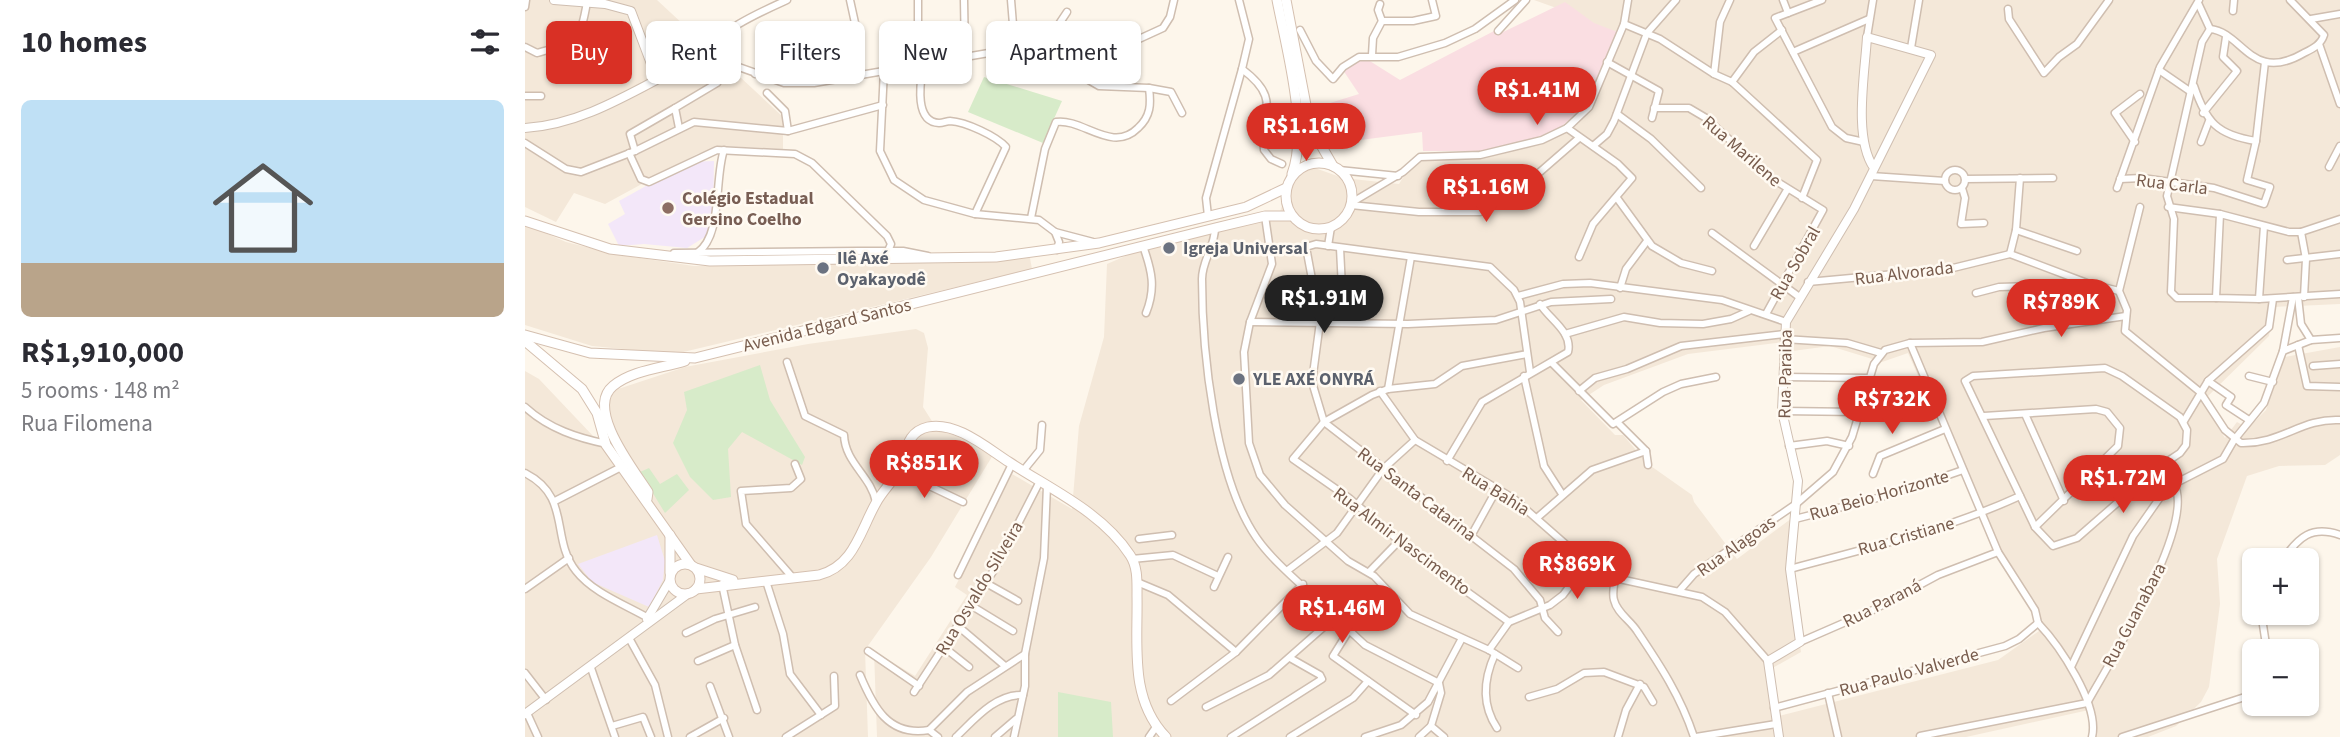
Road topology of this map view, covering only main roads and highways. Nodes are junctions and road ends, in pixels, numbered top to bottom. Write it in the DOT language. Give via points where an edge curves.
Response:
graph roads {
  1 [pos="1277,0"];
  2 [pos="1286,0"];
  3 [pos="1299,142"];
  4 [pos="1318,144"];
  5 [pos="1336,168"];
  6 [pos="1291,178"];
  7 [pos="1286,188"];
  8 [pos="1273,195"];
  9 [pos="1279,215"];
  10 [pos="1290,216"];
  11 [pos="525,220"];
  12 [pos="525,335"];
  13 [pos="525,341"];
  14 [pos="695,358"];
  15 [pos="610,442"];
  16 [pos="670,533"];
  17 [pos="693,566"];
  18 [pos="670,578"];
  19 [pos="745,582"];
  20 [pos="692,591"];
  21 [pos="1166,737"];
  1 -- 3 [label="main road"];
  2 -- 4 [label="main road" via="1307,114"];
  3 -- 4 [label="main road" via="1309,149"];
  3 -- 6 [label="main road"];
  4 -- 5 [label="main road"];
  5 -- 6 [label="main road" via="1310,164"];
  5 -- 10 [label="main road" via="1347,179 1351,204 1346,214 1331,227 1311,228"];
  6 -- 7 [label="main road"];
  7 -- 8 [label="main road"];
  7 -- 10 [label="main road"];
  8 -- 9 [label="main road" via="1282,206"];
  8 -- 11 [label="main road" via="1246,207 1055,252 933,259 710,261 595,245"];
  9 -- 10 [label="main road, Avenida Edgard Santos"];
  9 -- 14 [label="main road, Avenida Edgard Santos"];
  12 -- 14 [label="main road, Avenida Edgard Santos" via="590,353"];
  13 -- 15 [label="main road" via="582,389"];
  14 -- 15 [label="main road" via="631,376 611,387 604,406"];
  15 -- 16 [label="main road" via="640,495"];
  16 -- 17 [label="main road"];
  16 -- 18 [label="main road"];
  17 -- 18 [label="main road" via="678,565"];
  17 -- 19 [label="main road"];
  17 -- 20 [label="main road" via="700,580"];
  18 -- 20 [label="main road" via="676,591"];
  19 -- 20 [label="main road"];
  19 -- 21 [label="main road" via="825,573 841,564 900,468 914,433 938,426 963,434 1100,521 1132,559 1137,582 1139,685 1144,705"];
}
